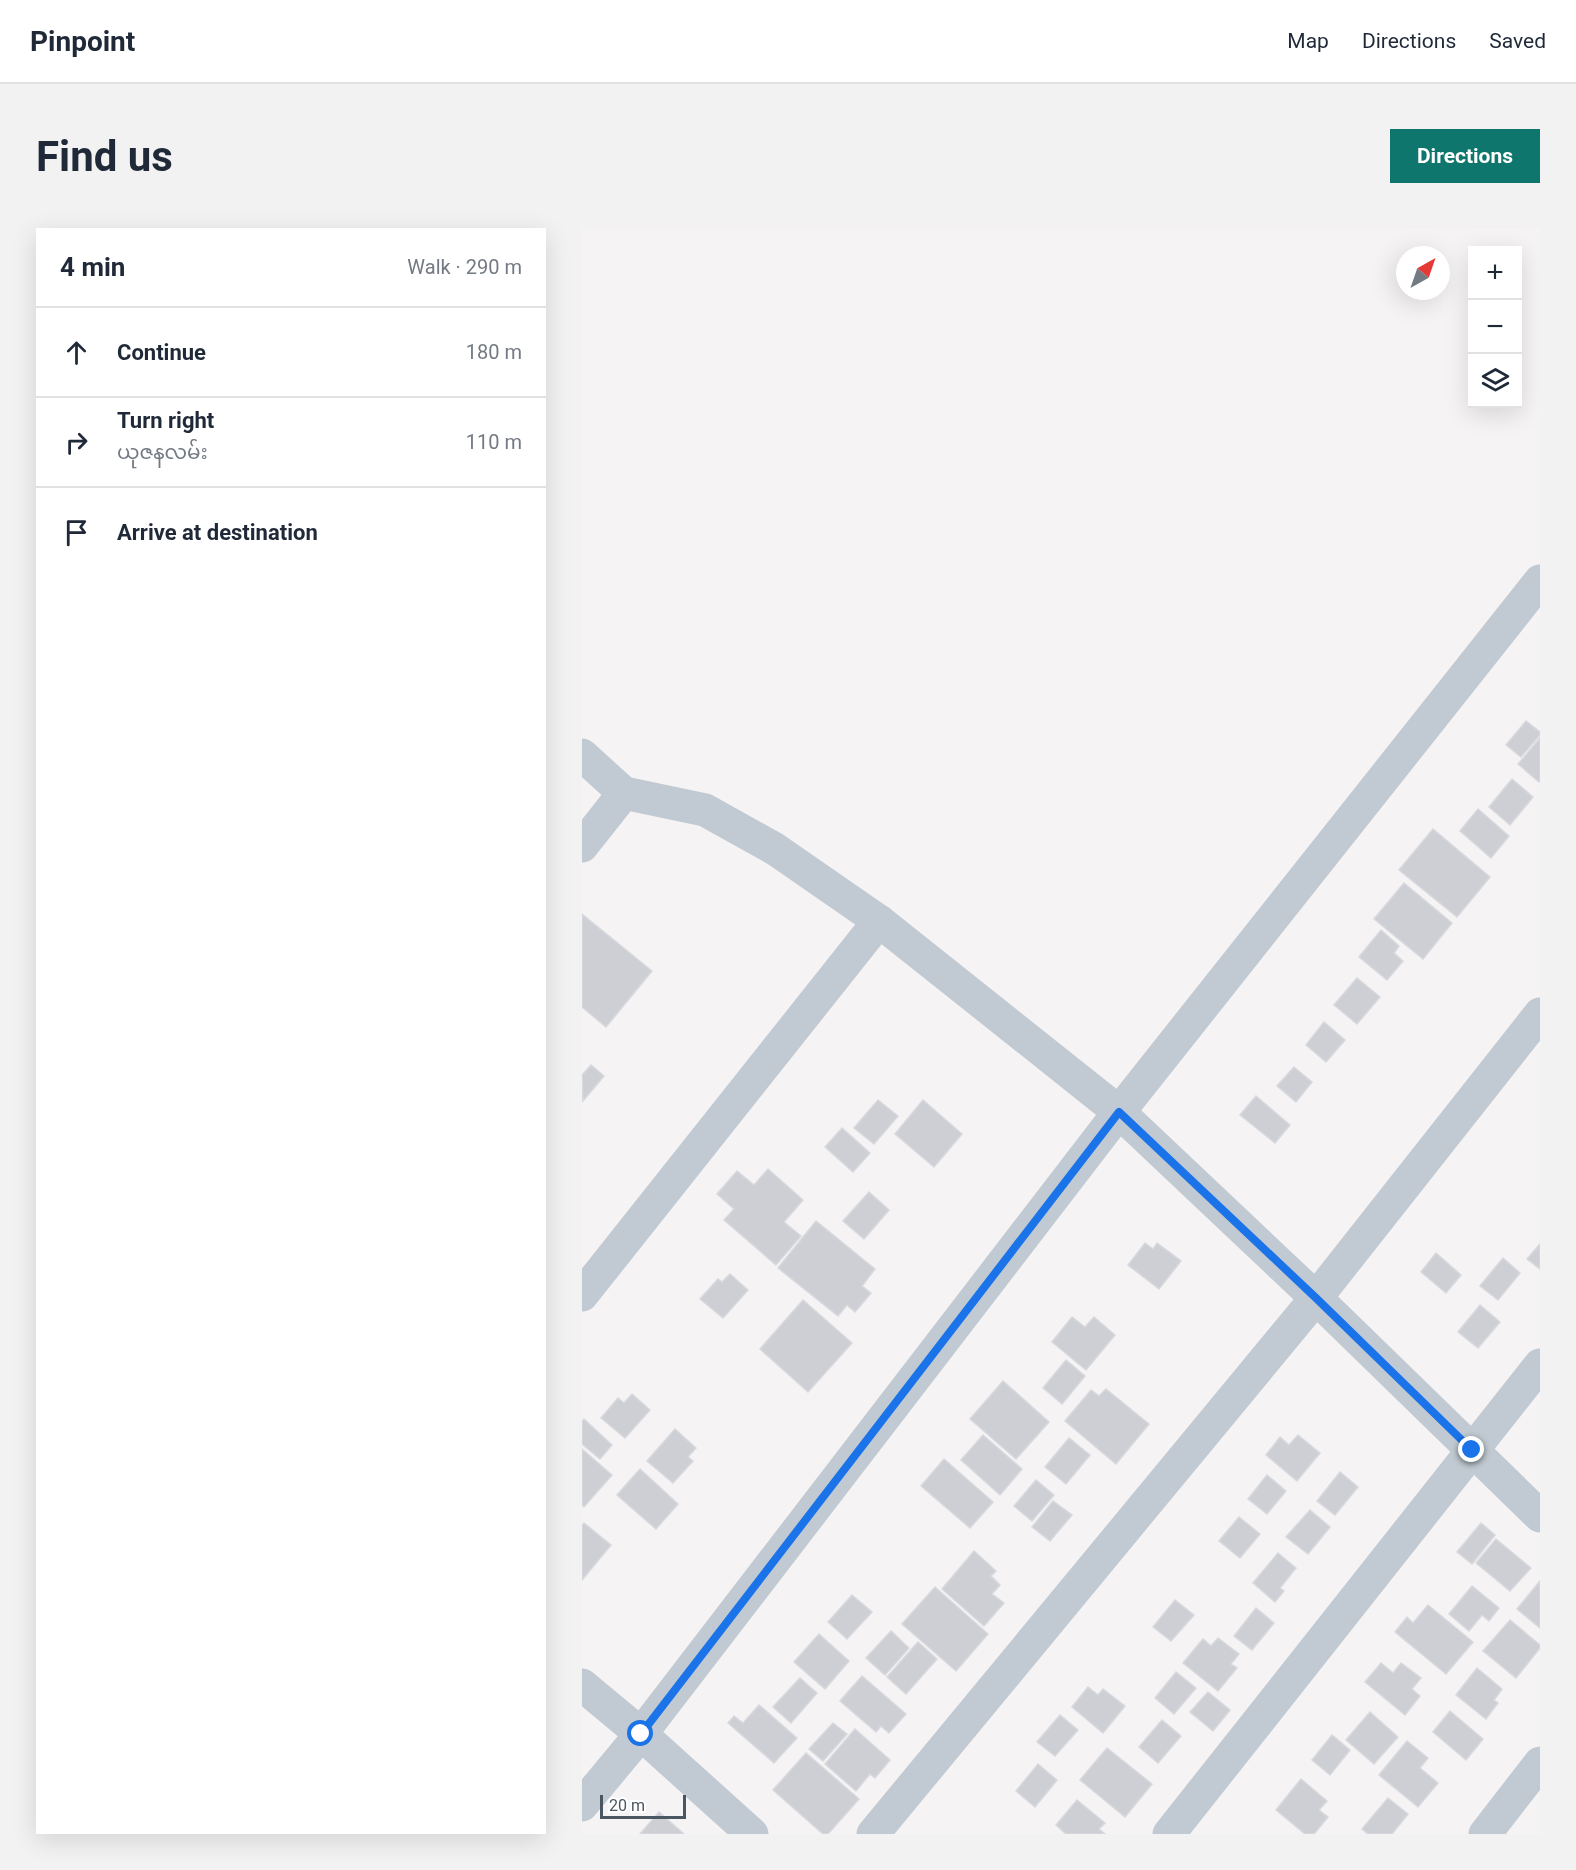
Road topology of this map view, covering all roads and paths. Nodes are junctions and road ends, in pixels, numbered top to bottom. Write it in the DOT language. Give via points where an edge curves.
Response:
graph roads {
  1 [pos="1540,581"];
  2 [pos="582,755"];
  3 [pos="624,793"];
  4 [pos="582,846"];
  5 [pos="879,921"];
  6 [pos="1540,1014"];
  7 [pos="1119,1112"];
  8 [pos="582,1295"];
  9 [pos="1316,1298"];
  10 [pos="1540,1365"];
  11 [pos="1472,1450"];
  12 [pos="1540,1516"];
  13 [pos="582,1685"];
  14 [pos="641,1734"];
  15 [pos="1540,1763"];
  16 [pos="582,1805"];
  17 [pos="1499,1829"];
  18 [pos="752,1834"];
  19 [pos="873,1834"];
  20 [pos="1169,1834"];
  1 -- 7 [label="street"];
  2 -- 3 [label="street"];
  3 -- 4 [label="street"];
  3 -- 5 [label="street" via="705,810 775,849"];
  5 -- 7 [label="street"];
  5 -- 8 [label="street"];
  6 -- 9 [label="street"];
  7 -- 9 [label="street"];
  7 -- 14 [label="street"];
  9 -- 11 [label="street"];
  9 -- 19 [label="street"];
  10 -- 11 [label="street"];
  11 -- 12 [label="street"];
  11 -- 20 [label="street"];
  13 -- 14 [label="street"];
  14 -- 16 [label="street"];
  14 -- 18 [label="street"];
  15 -- 17 [label="street"];
}
